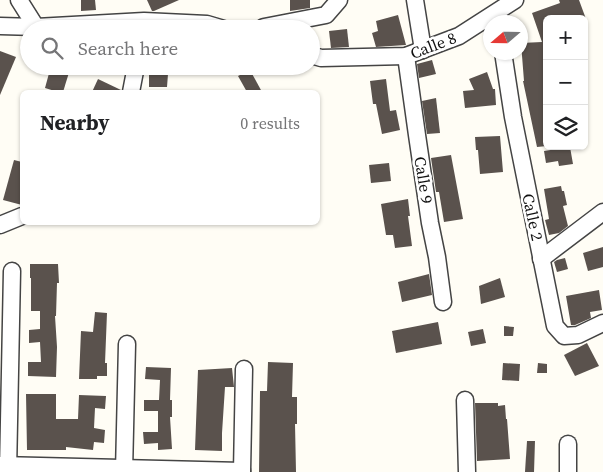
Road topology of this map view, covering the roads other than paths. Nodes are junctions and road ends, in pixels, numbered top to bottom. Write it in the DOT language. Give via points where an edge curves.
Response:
graph roads {
  1 [pos="19,0"];
  2 [pos="340,0"];
  3 [pos="415,0"];
  4 [pos="515,0"];
  5 [pos="498,11"];
  6 [pos="32,20"];
  7 [pos="300,20"];
  8 [pos="0,26"];
  9 [pos="20,27"];
  10 [pos="423,50"];
  11 [pos="406,56"];
  12 [pos="320,58"];
  13 [pos="505,60"];
  14 [pos="134,75"];
  15 [pos="130,90"];
  16 [pos="603,212"];
  17 [pos="20,217"];
  18 [pos="0,225"];
  19 [pos="542,259"];
  20 [pos="12,271"];
  21 [pos="443,302"];
  22 [pos="603,323"];
  23 [pos="127,344"];
  24 [pos="244,369"];
  25 [pos="465,400"];
  26 [pos="568,444"];
  27 [pos="5,467"];
  28 [pos="124,470"];
  29 [pos="242,471"];
  30 [pos="467,472"];
  31 [pos="568,472"];
  1 -- 6 [label="street"];
  2 -- 7 [label="street" via="326,15"];
  3 -- 10 [label="street"];
  4 -- 5 [label="street, Calle 8"];
  5 -- 10 [label="street, Calle 8" via="459,36"];
  8 -- 9 [label="street"];
  10 -- 11 [label="street, Calle 8"];
  11 -- 12 [label="street, Calle 8"];
  11 -- 21 [label="street, Calle 9"];
  13 -- 19 [label="street, Calle 2" via="513,117"];
  14 -- 15 [label="street"];
  16 -- 19 [label="street"];
  17 -- 18 [label="street"];
  19 -- 22 [label="street, Calle 2" via="555,326 564,336 578,336"];
  20 -- 27 [label="street"];
  23 -- 28 [label="street"];
  24 -- 29 [label="street"];
  25 -- 30 [label="street"];
  26 -- 31 [label="street"];
  27 -- 28 [label="street"];
  28 -- 29 [label="street"];
}
